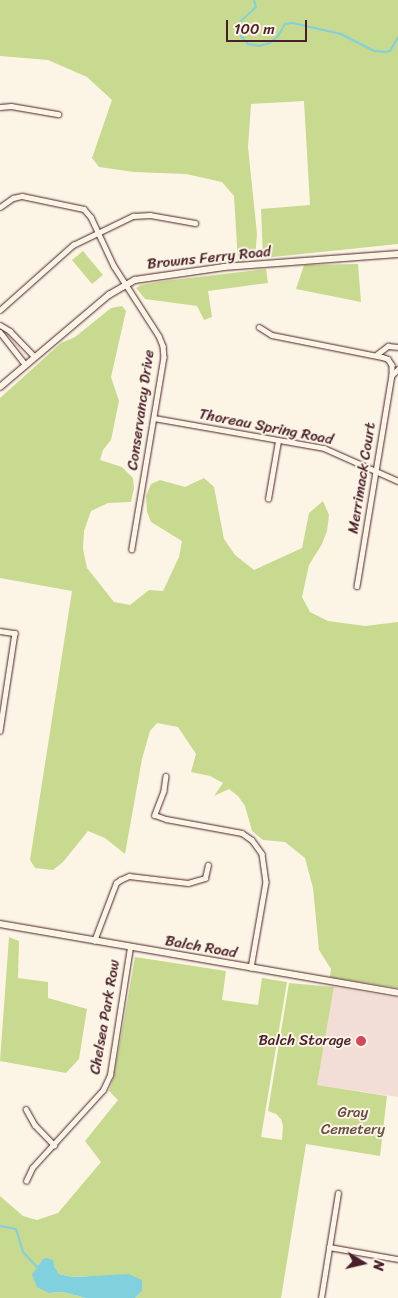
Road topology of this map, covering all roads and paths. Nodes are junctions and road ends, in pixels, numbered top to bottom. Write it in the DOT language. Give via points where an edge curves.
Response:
graph roads {
  1 [pos="0,107"];
  2 [pos="58,114"];
  3 [pos="0,206"];
  4 [pos="195,222"];
  5 [pos="98,234"];
  6 [pos="398,254"];
  7 [pos="126,284"];
  8 [pos="0,310"];
  9 [pos="0,325"];
  10 [pos="259,327"];
  11 [pos="0,332"];
  12 [pos="398,347"];
  13 [pos="375,355"];
  14 [pos="34,356"];
  15 [pos="25,364"];
  16 [pos="398,369"];
  17 [pos="392,375"];
  18 [pos="0,387"];
  19 [pos="154,418"];
  20 [pos="278,441"];
  21 [pos="376,472"];
  22 [pos="398,481"];
  23 [pos="268,499"];
  24 [pos="132,549"];
  25 [pos="357,586"];
  26 [pos="0,631"];
  27 [pos="0,730"];
  28 [pos="166,776"];
  29 [pos="208,865"];
  30 [pos="0,924"];
  31 [pos="94,941"];
  32 [pos="130,947"];
  33 [pos="251,968"];
  34 [pos="398,993"];
  35 [pos="26,1110"];
  36 [pos="54,1144"];
  37 [pos="26,1181"];
  38 [pos="338,1193"];
  39 [pos="328,1247"];
  40 [pos="398,1259"];
  41 [pos="321,1298"];
  1 -- 2 [label="street"];
  3 -- 5 [label="street, Conservancy Drive" via="22,196 78,206 88,212"];
  4 -- 5 [label="street" via="141,214"];
  5 -- 7 [label="street, Conservancy Drive"];
  5 -- 8 [label="street" via="73,245"];
  6 -- 7 [label="street, Browns Ferry Road" via="224,267 153,276"];
  7 -- 14 [label="street, Browns Ferry Road"];
  7 -- 19 [label="street, Conservancy Drive" via="164,346"];
  9 -- 14 [label="street"];
  10 -- 13 [label="street" via="272,335"];
  11 -- 15 [label="street"];
  12 -- 13 [label="street" via="388,346"];
  13 -- 17 [label="street" via="388,360 392,365"];
  14 -- 15 [label="street, Browns Ferry Road"];
  15 -- 18 [label="street, Browns Ferry Road"];
  16 -- 17 [label="street"];
  17 -- 21 [label="street, Merrimack Court"];
  19 -- 20 [label="street, Thoreau Spring Road"];
  19 -- 24 [label="street, Conservancy Drive"];
  20 -- 21 [label="street, Thoreau Spring Road" via="329,450"];
  20 -- 23 [label="street"];
  21 -- 22 [label="street, Thoreau Spring Road"];
  21 -- 25 [label="street, Merrimack Court"];
  26 -- 27 [label="street" via="15,633"];
  28 -- 33 [label="street" via="155,814 166,819 242,833 262,854 266,882"];
  29 -- 31 [label="street" via="205,878 188,883 129,876 120,880 116,883"];
  30 -- 31 [label="street, Balch Road"];
  31 -- 32 [label="street, Balch Road"];
  32 -- 33 [label="street, Balch Road"];
  32 -- 36 [label="street, Chelsea Park Row" via="110,1075 103,1090"];
  33 -- 34 [label="street, Balch Road"];
  35 -- 36 [label="street" via="35,1125"];
  36 -- 37 [label="street, Chelsea Park Row" via="32,1168"];
  38 -- 39 [label="street"];
  39 -- 40 [label="street"];
  39 -- 41 [label="street"];
}
